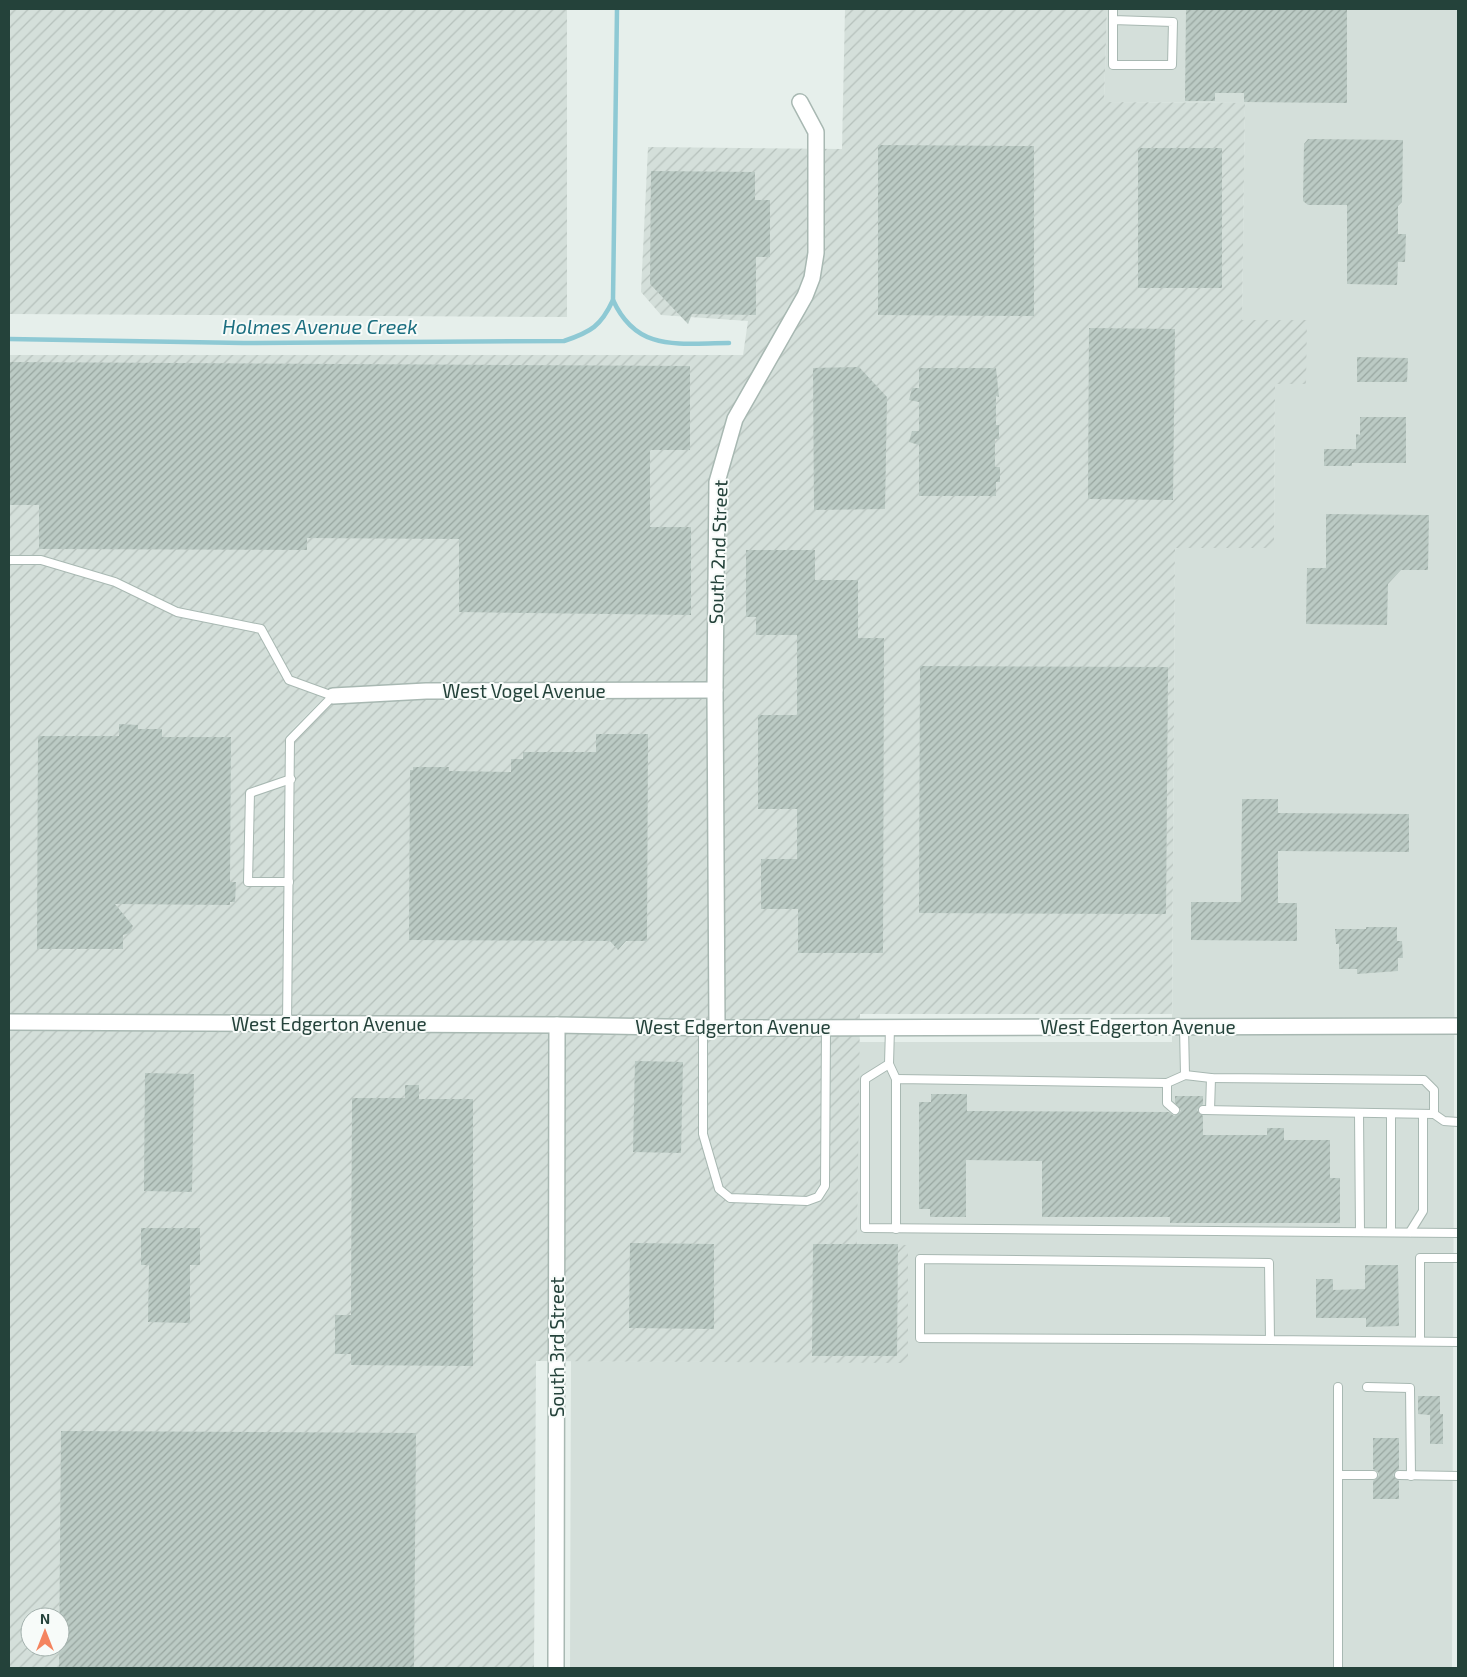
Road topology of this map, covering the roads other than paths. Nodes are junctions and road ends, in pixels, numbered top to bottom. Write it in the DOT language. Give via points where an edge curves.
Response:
graph roads {
  1 [pos="1113,9"];
  2 [pos="1113,20"];
  3 [pos="800,102"];
  4 [pos="9,560"];
  5 [pos="715,690"];
  6 [pos="333,696"];
  7 [pos="291,779"];
  8 [pos="289,882"];
  9 [pos="9,1022"];
  10 [pos="287,1024"];
  11 [pos="557,1025"];
  12 [pos="1184,1026"];
  13 [pos="1458,1026"];
  14 [pos="710,1028"];
  15 [pos="826,1028"];
  16 [pos="890,1028"];
  17 [pos="889,1064"];
  18 [pos="1186,1075"];
  19 [pos="1211,1078"];
  20 [pos="896,1079"];
  21 [pos="1167,1083"];
  22 [pos="1175,1110"];
  23 [pos="1359,1113"];
  24 [pos="1391,1114"];
  25 [pos="1423,1114"];
  26 [pos="1434,1114"];
  27 [pos="1458,1122"];
  28 [pos="896,1228"];
  29 [pos="1360,1232"];
  30 [pos="1391,1232"];
  31 [pos="1410,1232"];
  32 [pos="1458,1233"];
  33 [pos="1458,1258"];
  34 [pos="1270,1340"];
  35 [pos="1420,1341"];
  36 [pos="1458,1342"];
  37 [pos="1338,1387"];
  38 [pos="1367,1387"];
  39 [pos="1338,1475"];
  40 [pos="1372,1475"];
  41 [pos="1399,1475"];
  42 [pos="1411,1476"];
  43 [pos="1458,1476"];
  44 [pos="556,1668"];
  45 [pos="1338,1668"];
  1 -- 2 [label="lane"];
  2 -- 2 [label="lane" via="1113,65 1172,65 1173,22"];
  3 -- 5 [label="street, South 2nd Street" via="816,132 816,253 805,296 735,419 717,482"];
  4 -- 6 [label="lane" via="41,560 115,582 177,612 261,629 289,680"];
  5 -- 6 [label="street, West Vogel Avenue" via="433,690"];
  5 -- 14 [label="street, South 2nd Street"];
  6 -- 7 [label="lane" via="290,740"];
  7 -- 8 [label="lane"];
  7 -- 8 [label="lane" via="250,793 248,862 248,882"];
  8 -- 10 [label="lane"];
  9 -- 10 [label="street, West Edgerton Avenue"];
  10 -- 11 [label="street, West Edgerton Avenue"];
  11 -- 14 [label="street, West Edgerton Avenue"];
  11 -- 44 [label="street, South 3rd Street"];
  12 -- 13 [label="street, West Edgerton Avenue"];
  12 -- 16 [label="street, West Edgerton Avenue"];
  12 -- 18 [label="lane"];
  14 -- 15 [label="street, West Edgerton Avenue"];
  14 -- 15 [label="lane" via="703,1134 720,1189 730,1198 807,1201 818,1197 826,1186"];
  15 -- 16 [label="street, West Edgerton Avenue"];
  16 -- 17 [label="lane"];
  17 -- 20 [label="lane"];
  17 -- 28 [label="lane" via="865,1079 865,1228"];
  18 -- 19 [label="lane"];
  18 -- 21 [label="lane"];
  19 -- 23 [label="lane" via="1207,1110"];
  19 -- 26 [label="lane" via="1424,1080 1434,1090"];
  20 -- 21 [label="lane"];
  20 -- 28 [label="lane"];
  21 -- 22 [label="lane" via="1167,1103"];
  23 -- 24 [label="lane"];
  23 -- 29 [label="lane"];
  24 -- 25 [label="lane"];
  24 -- 30 [label="lane"];
  25 -- 26 [label="lane"];
  25 -- 31 [label="lane" via="1423,1211"];
  26 -- 27 [label="lane" via="1444,1121"];
  28 -- 29 [label="lane"];
  29 -- 30 [label="lane"];
  30 -- 31 [label="lane"];
  31 -- 32 [label="lane"];
  33 -- 35 [label="lane" via="1420,1258"];
  34 -- 34 [label="lane" via="920,1338 920,1259 1269,1262"];
  34 -- 35 [label="lane"];
  35 -- 36 [label="lane"];
  37 -- 39 [label="lane"];
  38 -- 42 [label="lane" via="1410,1388"];
  39 -- 40 [label="lane"];
  39 -- 45 [label="lane"];
  41 -- 42 [label="lane"];
  42 -- 43 [label="lane"];
}
